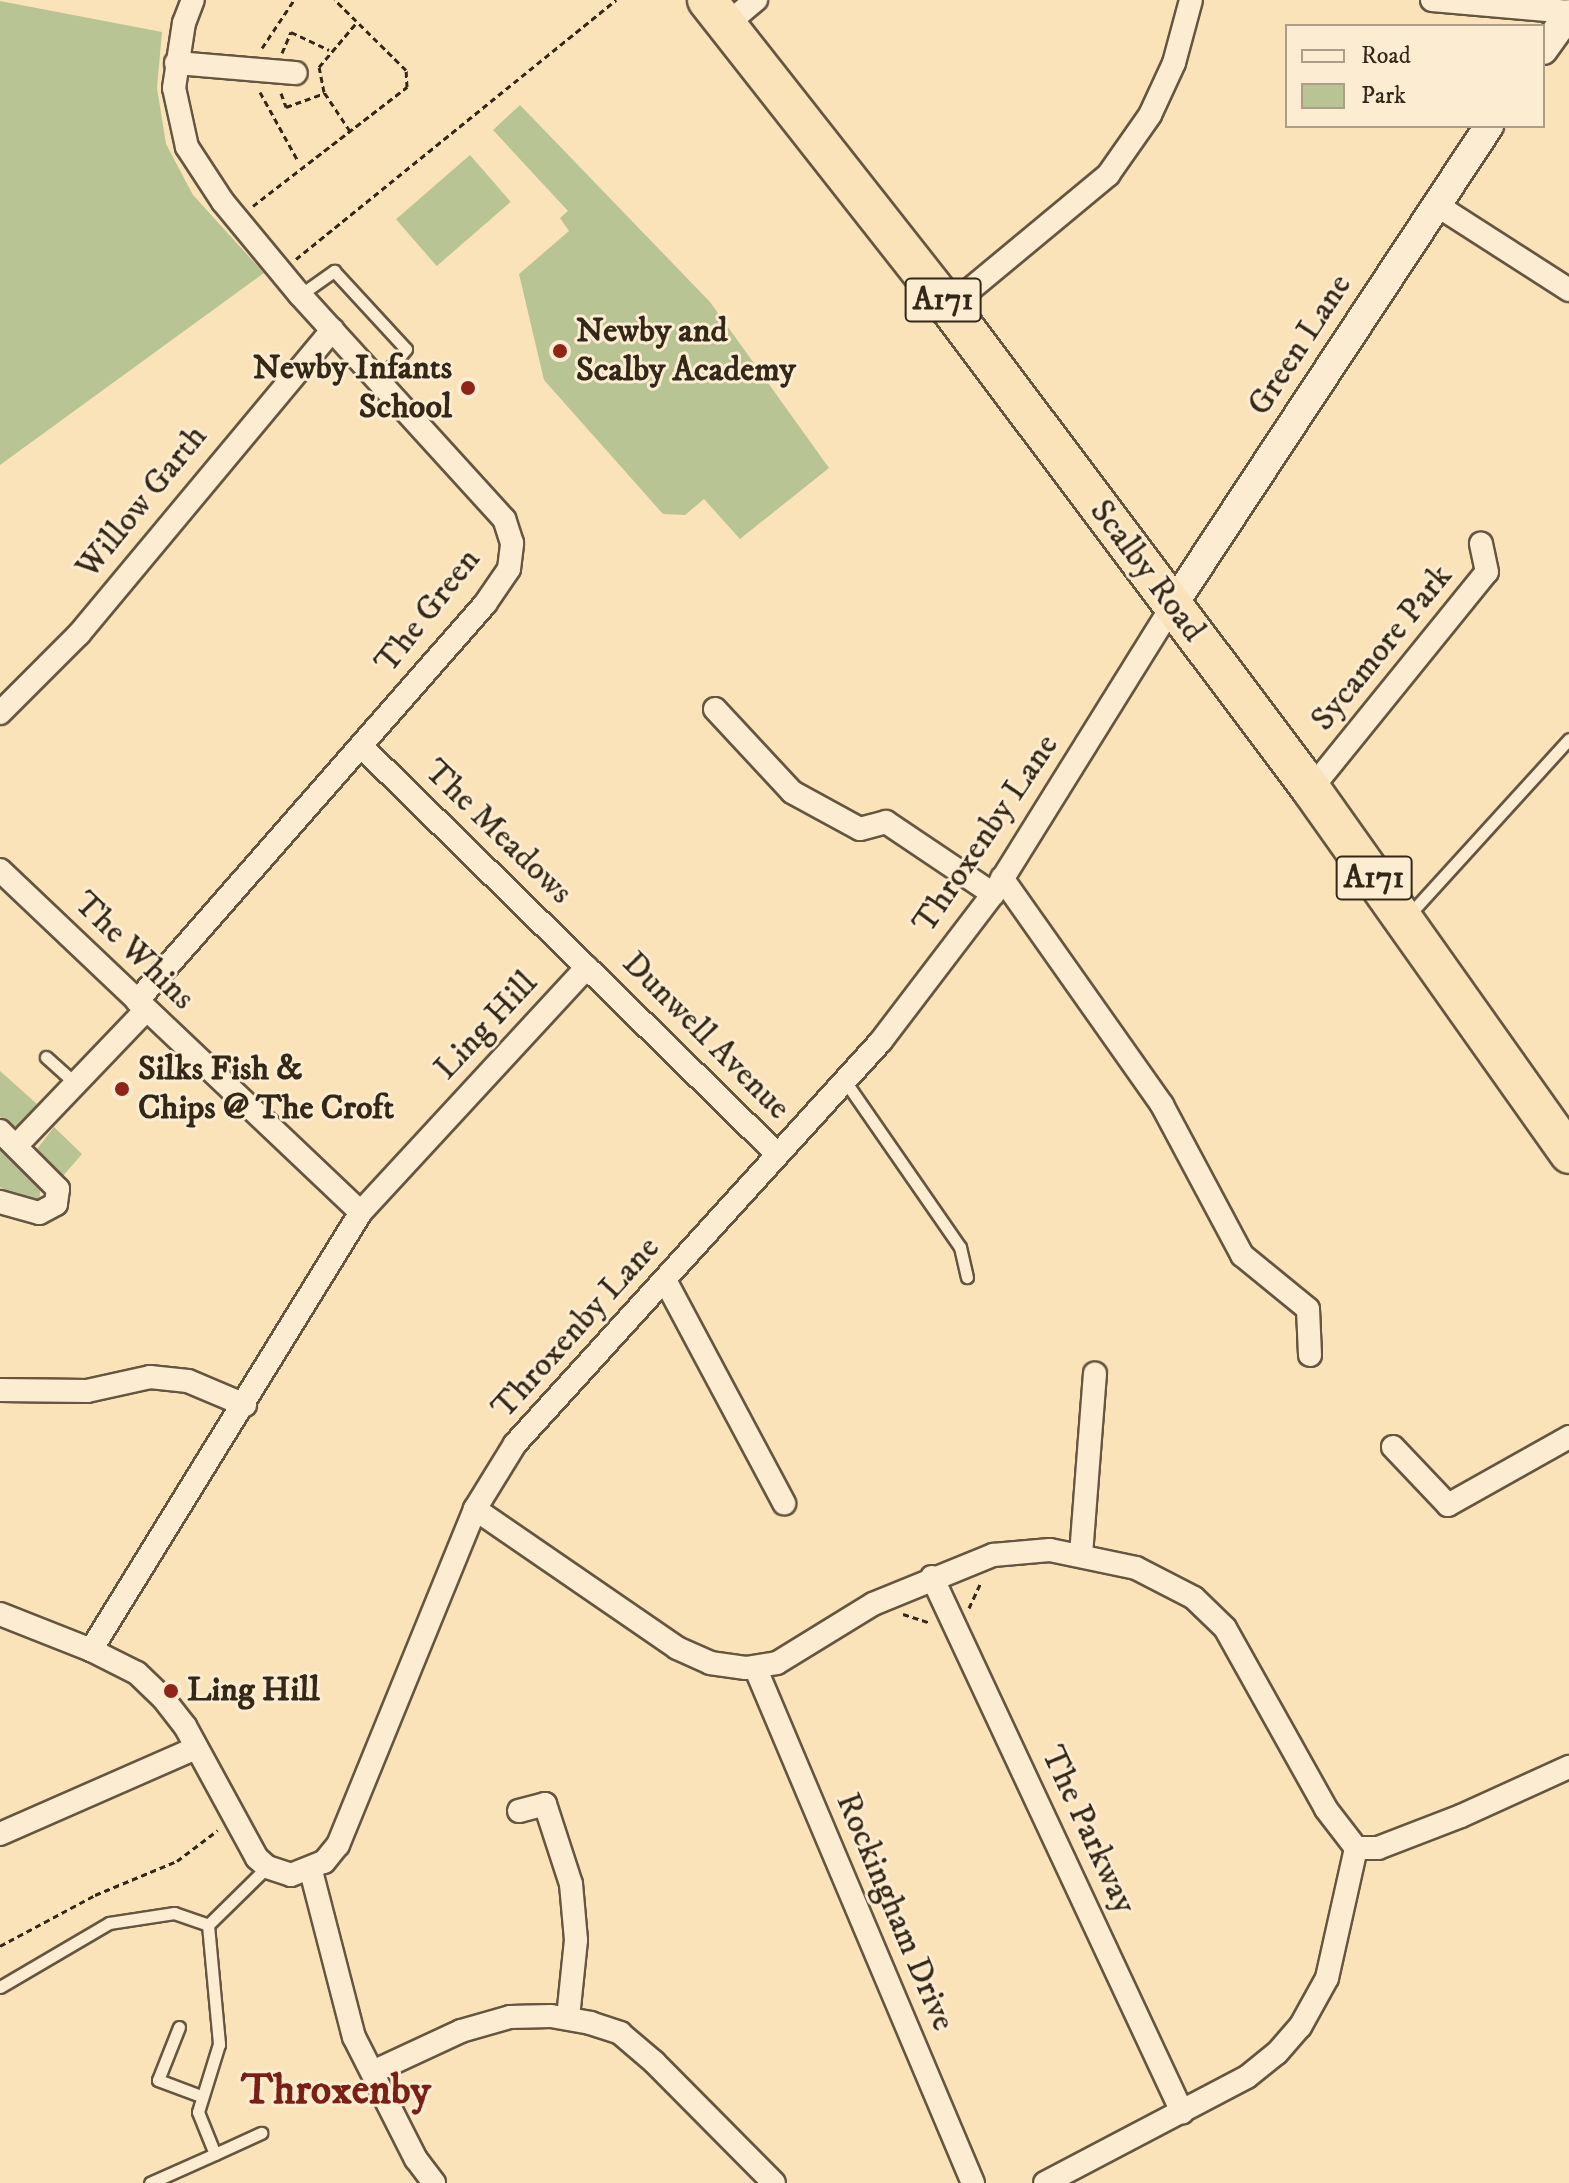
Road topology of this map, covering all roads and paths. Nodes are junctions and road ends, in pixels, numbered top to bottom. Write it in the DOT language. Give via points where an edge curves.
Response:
graph roads {
  1 [pos="193,0"];
  2 [pos="294,0"];
  3 [pos="335,0"];
  4 [pos="616,0"];
  5 [pos="756,0"];
  6 [pos="1191,0"];
  7 [pos="1432,0"];
  8 [pos="717,12"];
  9 [pos="1569,13"];
  10 [pos="358,22"];
  11 [pos="1545,47"];
  12 [pos="329,50"];
  13 [pos="176,63"];
  14 [pos="248,69"];
  15 [pos="273,71"];
  16 [pos="296,73"];
  17 [pos="1488,128"];
  18 [pos="350,131"];
  19 [pos="297,159"];
  20 [pos="1435,204"];
  21 [pos="238,218"];
  22 [pos="284,269"];
  23 [pos="1569,290"];
  24 [pos="300,295"];
  25 [pos="949,307"];
  26 [pos="332,330"];
  27 [pos="380,380"];
  28 [pos="1481,544"];
  29 [pos="1173,605"];
  30 [pos="715,709"];
  31 [pos="0,713"];
  32 [pos="1569,739"];
  33 [pos="361,746"];
  34 [pos="1311,789"];
  35 [pos="0,870"];
  36 [pos="998,886"];
  37 [pos="1405,921"];
  38 [pos="587,967"];
  39 [pos="141,1005"];
  40 [pos="46,1057"];
  41 [pos="845,1081"];
  42 [pos="76,1084"];
  43 [pos="9,1138"];
  44 [pos="777,1154"];
  45 [pos="1569,1154"];
  46 [pos="0,1202"];
  47 [pos="361,1212"];
  48 [pos="967,1277"];
  49 [pos="666,1282"];
  50 [pos="1310,1355"];
  51 [pos="1095,1374"];
  52 [pos="0,1390"];
  53 [pos="245,1405"];
  54 [pos="1569,1437"];
  55 [pos="1393,1447"];
  56 [pos="784,1503"];
  57 [pos="475,1509"];
  58 [pos="993,1555"];
  59 [pos="1081,1555"];
  60 [pos="932,1577"];
  61 [pos="873,1604"];
  62 [pos="0,1614"];
  63 [pos="957,1632"];
  64 [pos="91,1650"];
  65 [pos="755,1667"];
  66 [pos="196,1748"];
  67 [pos="1569,1767"];
  68 [pos="519,1811"];
  69 [pos="235,1817"];
  70 [pos="0,1834"];
  71 [pos="1356,1848"];
  72 [pos="267,1867"];
  73 [pos="311,1871"];
  74 [pos="208,1925"];
  75 [pos="0,1946"];
  76 [pos="0,1987"];
  77 [pos="568,2018"];
  78 [pos="179,2027"];
  79 [pos="375,2071"];
  80 [pos="201,2096"];
  81 [pos="1182,2112"];
  82 [pos="261,2133"];
  83 [pos="215,2154"];
  84 [pos="150,2183"];
  85 [pos="434,2183"];
  86 [pos="774,2183"];
  87 [pos="973,2183"];
  88 [pos="1045,2183"];
  1 -- 13 [label="street, The Green"];
  2 -- 14 [label="path"];
  3 -- 10 [label="path"];
  4 -- 22 [label="path"];
  5 -- 8 [label="street"];
  6 -- 25 [label="street" via="1174,63 1150,115 1108,175"];
  7 -- 9 [label="street"];
  8 -- 25 [label="highway, Scalby Road / A171"];
  9 -- 11 [label="street"];
  10 -- 12 [label="path"];
  10 -- 18 [label="path" via="406,70 407,87"];
  12 -- 15 [label="path" via="291,32"];
  12 -- 18 [label="path" via="319,67 320,79"];
  13 -- 14 [label="street"];
  13 -- 21 [label="street, The Green" via="176,118 187,147"];
  14 -- 15 [label="street"];
  14 -- 19 [label="path"];
  15 -- 16 [label="street"];
  17 -- 20 [label="street, Green Lane"];
  18 -- 21 [label="path"];
  20 -- 23 [label="street"];
  20 -- 29 [label="street, Green Lane"];
  21 -- 22 [label="street, The Green"];
  22 -- 24 [label="street, The Green"];
  24 -- 26 [label="street, The Green"];
  24 -- 27 [label="lane" via="334,271 406,349"];
  25 -- 29 [label="highway, Scalby Road / A171"];
  26 -- 27 [label="street, The Green"];
  26 -- 31 [label="street, Willow Garth" via="79,634"];
  27 -- 33 [label="street, The Green" via="504,519 512,543 509,569 485,604"];
  28 -- 34 [label="street, Sycamore Park" via="1492,579"];
  29 -- 34 [label="highway, Scalby Road / A171"];
  29 -- 36 [label="street, Throxenby Lane"];
  30 -- 36 [label="street" via="792,792 860,829 886,822"];
  32 -- 37 [label="lane"];
  33 -- 38 [label="street, The Meadows"];
  33 -- 39 [label="street, The Green"];
  34 -- 37 [label="highway, Scalby Road / A171"];
  35 -- 39 [label="street, The Whins"];
  36 -- 41 [label="street, Throxenby Lane"];
  36 -- 50 [label="street" via="1162,1105 1242,1255 1308,1309"];
  37 -- 45 [label="highway, Scalby Road / A171"];
  38 -- 44 [label="street, Dunwell Avenue"];
  38 -- 47 [label="street, Ling Hill"];
  39 -- 42 [label="street, The Green"];
  39 -- 47 [label="street, The Whins"];
  40 -- 42 [label="lane"];
  41 -- 44 [label="street, Throxenby Lane"];
  41 -- 48 [label="lane" via="960,1247"];
  42 -- 43 [label="street, The Green"];
  43 -- 46 [label="street" via="58,1189 56,1204 39,1213"];
  44 -- 49 [label="street, Throxenby Lane"];
  47 -- 53 [label="street, Ling Hill"];
  49 -- 56 [label="street"];
  49 -- 57 [label="street, Throxenby Lane" via="515,1444"];
  51 -- 59 [label="street"];
  52 -- 53 [label="street" via="87,1391 150,1377 188,1381"];
  53 -- 64 [label="street, Ling Hill"];
  54 -- 55 [label="street" via="1448,1505"];
  57 -- 65 [label="street" via="695,1658"];
  57 -- 73 [label="street, Throxenby Lane" via="338,1845"];
  58 -- 59 [label="street" via="1023,1550"];
  58 -- 60 [label="street"];
  58 -- 63 [label="path"];
  59 -- 71 [label="street" via="1162,1580 1194,1598 1219,1621 1326,1809"];
  60 -- 61 [label="street"];
  60 -- 63 [label="street, The Parkway"];
  61 -- 63 [label="path"];
  61 -- 65 [label="street" via="794,1654"];
  62 -- 64 [label="street"];
  63 -- 81 [label="street, The Parkway"];
  64 -- 66 [label="street" via="137,1673 163,1698"];
  65 -- 87 [label="street, Rockingham Drive"];
  66 -- 69 [label="street"];
  66 -- 70 [label="street"];
  67 -- 71 [label="street" via="1378,1848"];
  68 -- 77 [label="street" via="545,1804 576,1912"];
  69 -- 72 [label="street"];
  69 -- 75 [label="path" via="177,1861 95,1895"];
  71 -- 81 [label="street" via="1327,1978 1300,2027 1247,2077"];
  72 -- 73 [label="street" via="277,1874"];
  72 -- 74 [label="lane"];
  73 -- 79 [label="street" via="342,2000 354,2037"];
  74 -- 76 [label="lane" via="174,1913 109,1923"];
  74 -- 80 [label="lane" via="219,2044"];
  77 -- 79 [label="street" via="529,2015 490,2023"];
  77 -- 86 [label="street" via="620,2033"];
  78 -- 80 [label="lane" via="158,2080"];
  79 -- 85 [label="street" via="416,2159"];
  80 -- 83 [label="lane" via="200,2119"];
  81 -- 88 [label="street"];
  82 -- 83 [label="lane"];
  83 -- 84 [label="lane"];
}
